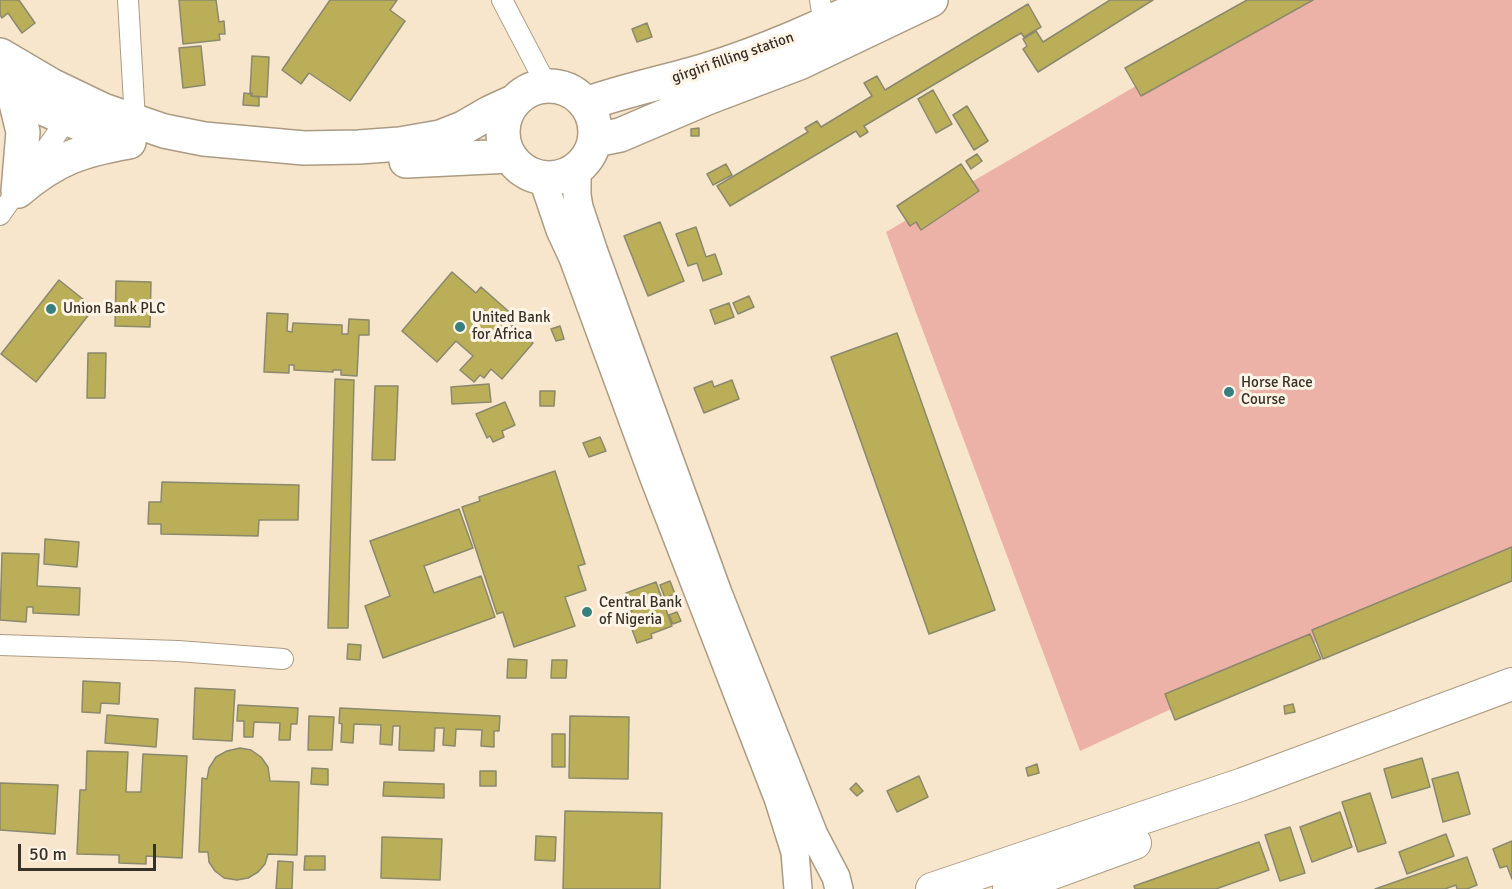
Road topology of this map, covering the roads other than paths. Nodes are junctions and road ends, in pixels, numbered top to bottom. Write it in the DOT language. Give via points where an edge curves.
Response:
graph roads {
  1 [pos="128,0"];
  2 [pos="502,0"];
  3 [pos="876,0"];
  4 [pos="932,0"];
  5 [pos="822,13"];
  6 [pos="0,55"];
  7 [pos="547,86"];
  8 [pos="7,87"];
  9 [pos="511,104"];
  10 [pos="586,104"];
  11 [pos="67,120"];
  12 [pos="133,131"];
  13 [pos="595,140"];
  14 [pos="510,156"];
  15 [pos="577,168"];
  16 [pos="542,177"];
  17 [pos="9,203"];
  18 [pos="0,645"];
  19 [pos="283,659"];
  20 [pos="1512,684"];
  21 [pos="1512,706"];
  22 [pos="1105,842"];
  23 [pos="798,889"];
  24 [pos="839,889"];
  25 [pos="932,889"];
  26 [pos="1009,889"];
  1 -- 12 [label="street"];
  2 -- 7 [label="street"];
  3 -- 5 [label="highway, girgiri filling station"];
  4 -- 13 [label="highway" via="799,63 649,125"];
  5 -- 10 [label="highway, girgiri filling station" via="790,40"];
  6 -- 12 [label="highway" via="103,110"];
  7 -- 9 [label="highway" via="521,94"];
  7 -- 10 [label="highway" via="573,93"];
  8 -- 11 [label="highway"];
  8 -- 17 [label="highway" via="23,132"];
  9 -- 12 [label="highway" via="440,137 359,147 304,148 204,139 164,131"];
  9 -- 14 [label="highway" via="502,130"];
  10 -- 13 [label="highway" via="594,122"];
  11 -- 12 [label="highway"];
  11 -- 17 [label="street"];
  12 -- 14 [label="highway" via="160,152 231,164 329,166"];
  12 -- 17 [label="highway" via="38,173"];
  13 -- 15 [label="highway" via="589,155"];
  14 -- 16 [label="highway" via="519,167"];
  15 -- 16 [label="highway" via="560,176"];
  15 -- 24 [label="main road" via="579,207 598,263 718,592"];
  16 -- 23 [label="main road" via="778,798 795,852"];
  18 -- 19 [label="street"];
  20 -- 22 [label="main road" via="1243,784"];
  21 -- 22 [label="main road" via="1457,728"];
  22 -- 25 [label="main road"];
  22 -- 26 [label="main road"];
}
